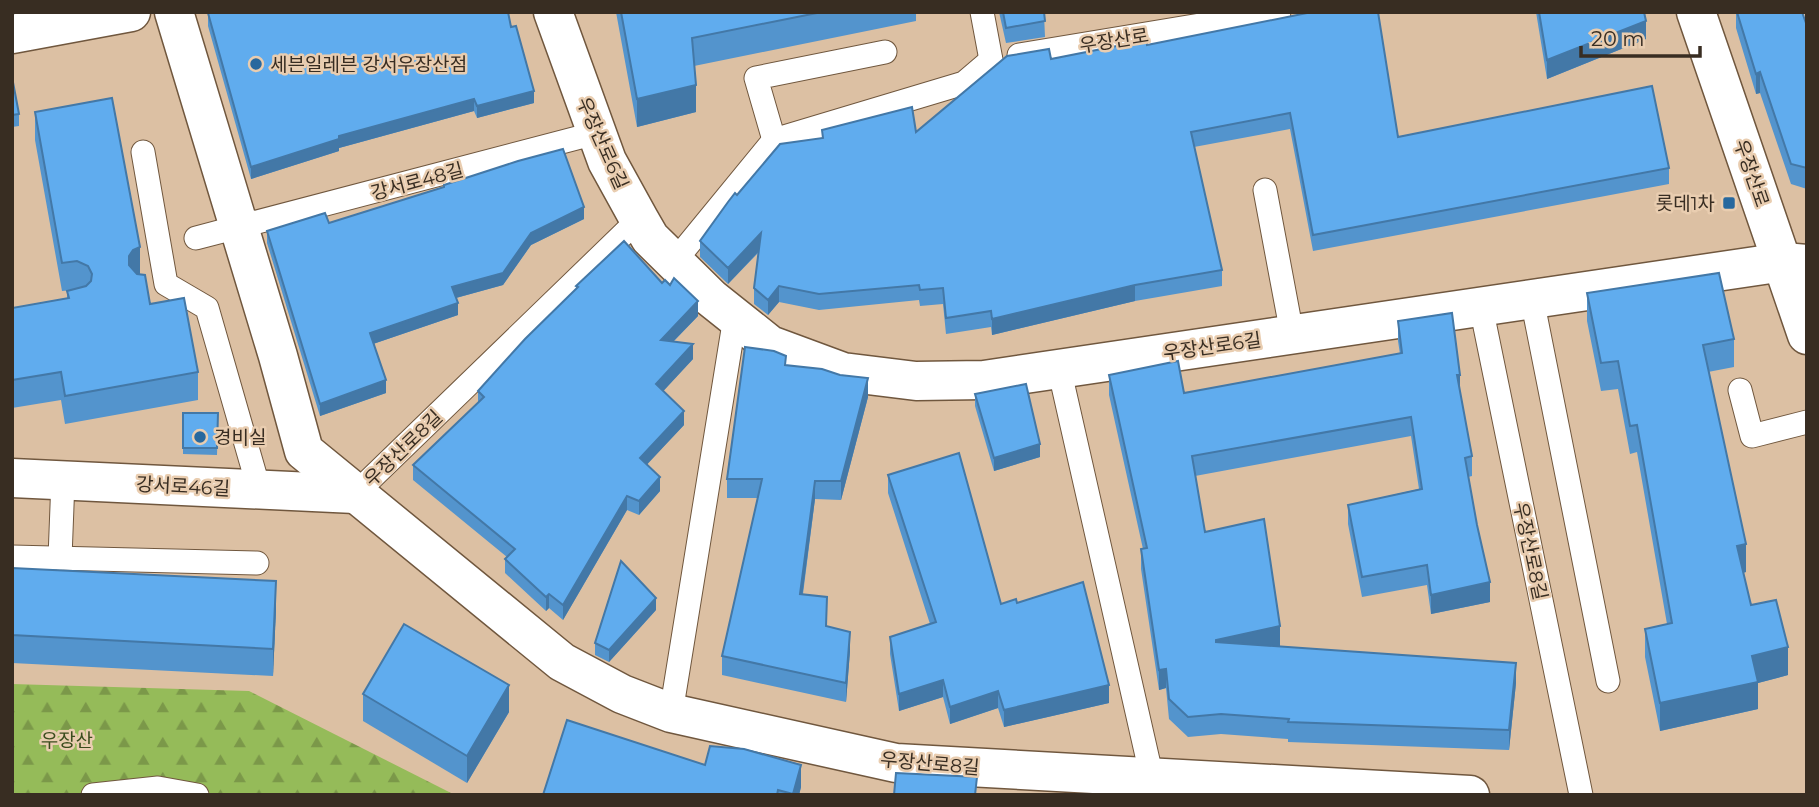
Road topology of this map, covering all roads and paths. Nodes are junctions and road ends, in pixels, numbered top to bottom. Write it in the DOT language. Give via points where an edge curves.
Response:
graph roads {
  1 [pos="131,12"];
  2 [pos="174,12"];
  3 [pos="553,12"];
  4 [pos="982,12"];
  5 [pos="1279,12"];
  6 [pos="1696,12"];
  7 [pos="12,34"];
  8 [pos="885,52"];
  9 [pos="991,60"];
  10 [pos="596,133"];
  11 [pos="774,140"];
  12 [pos="143,152"];
  13 [pos="1265,190"];
  14 [pos="639,219"];
  15 [pos="239,228"];
  16 [pos="196,238"];
  17 [pos="674,262"];
  18 [pos="1795,263"];
  19 [pos="166,284"];
  20 [pos="142,289"];
  21 [pos="1532,299"];
  22 [pos="1481,307"];
  23 [pos="734,317"];
  24 [pos="1292,334"];
  25 [pos="1807,335"];
  26 [pos="1059,368"];
  27 [pos="1740,390"];
  28 [pos="1807,422"];
  29 [pos="12,478"];
  30 [pos="63,480"];
  31 [pos="259,489"];
  32 [pos="355,494"];
  33 [pos="12,556"];
  34 [pos="60,558"];
  35 [pos="257,563"];
  36 [pos="1608,681"];
  37 [pos="671,712"];
  38 [pos="1152,778"];
  39 [pos="93,795"];
  40 [pos="197,795"];
  41 [pos="1469,795"];
  42 [pos="1581,795"];
  1 -- 7 [label="street"];
  2 -- 15 [label="street"];
  3 -- 10 [label="street, 우장산로6길"];
  4 -- 9 [label="lane"];
  5 -- 9 [label="lane, 우장산로"];
  6 -- 18 [label="street, 우장산로"];
  8 -- 11 [label="lane" via="756,78"];
  9 -- 11 [label="lane" via="964,83"];
  10 -- 14 [label="street, 우장산로6길"];
  10 -- 15 [label="lane, 강서로48길"];
  11 -- 17 [label="lane"];
  12 -- 19 [label="lane"];
  13 -- 24 [label="lane"];
  14 -- 17 [label="street, 우장산로6길" via="650,239"];
  14 -- 32 [label="lane, 우장산로8길"];
  15 -- 16 [label="lane, 강서로48길"];
  15 -- 32 [label="street" via="304,451"];
  17 -- 23 [label="street, 우장산로6길"];
  18 -- 21 [label="street, 우장산로6길"];
  18 -- 25 [label="street, 우장산로"];
  19 -- 20 [label="lane"];
  19 -- 31 [label="lane" via="207,308"];
  21 -- 22 [label="street, 우장산로6길"];
  21 -- 36 [label="lane"];
  22 -- 24 [label="street, 우장산로6길"];
  22 -- 42 [label="lane, 우장산로8길"];
  23 -- 26 [label="street, 우장산로6길" via="771,345 843,372 916,381 971,380"];
  23 -- 37 [label="lane"];
  24 -- 26 [label="street, 우장산로6길"];
  26 -- 38 [label="lane"];
  27 -- 28 [label="lane" via="1752,436"];
  29 -- 30 [label="street, 강서로46길"];
  30 -- 31 [label="street, 강서로46길"];
  30 -- 34 [label="lane"];
  31 -- 32 [label="street, 강서로46길"];
  32 -- 37 [label="street, 우장산로8길" via="562,662 622,694"];
  33 -- 34 [label="lane"];
  34 -- 35 [label="lane"];
  37 -- 38 [label="street, 우장산로8길" via="896,763"];
  38 -- 41 [label="street, 우장산로8길"];
  39 -- 40 [label="lane" via="158,788"];
}
